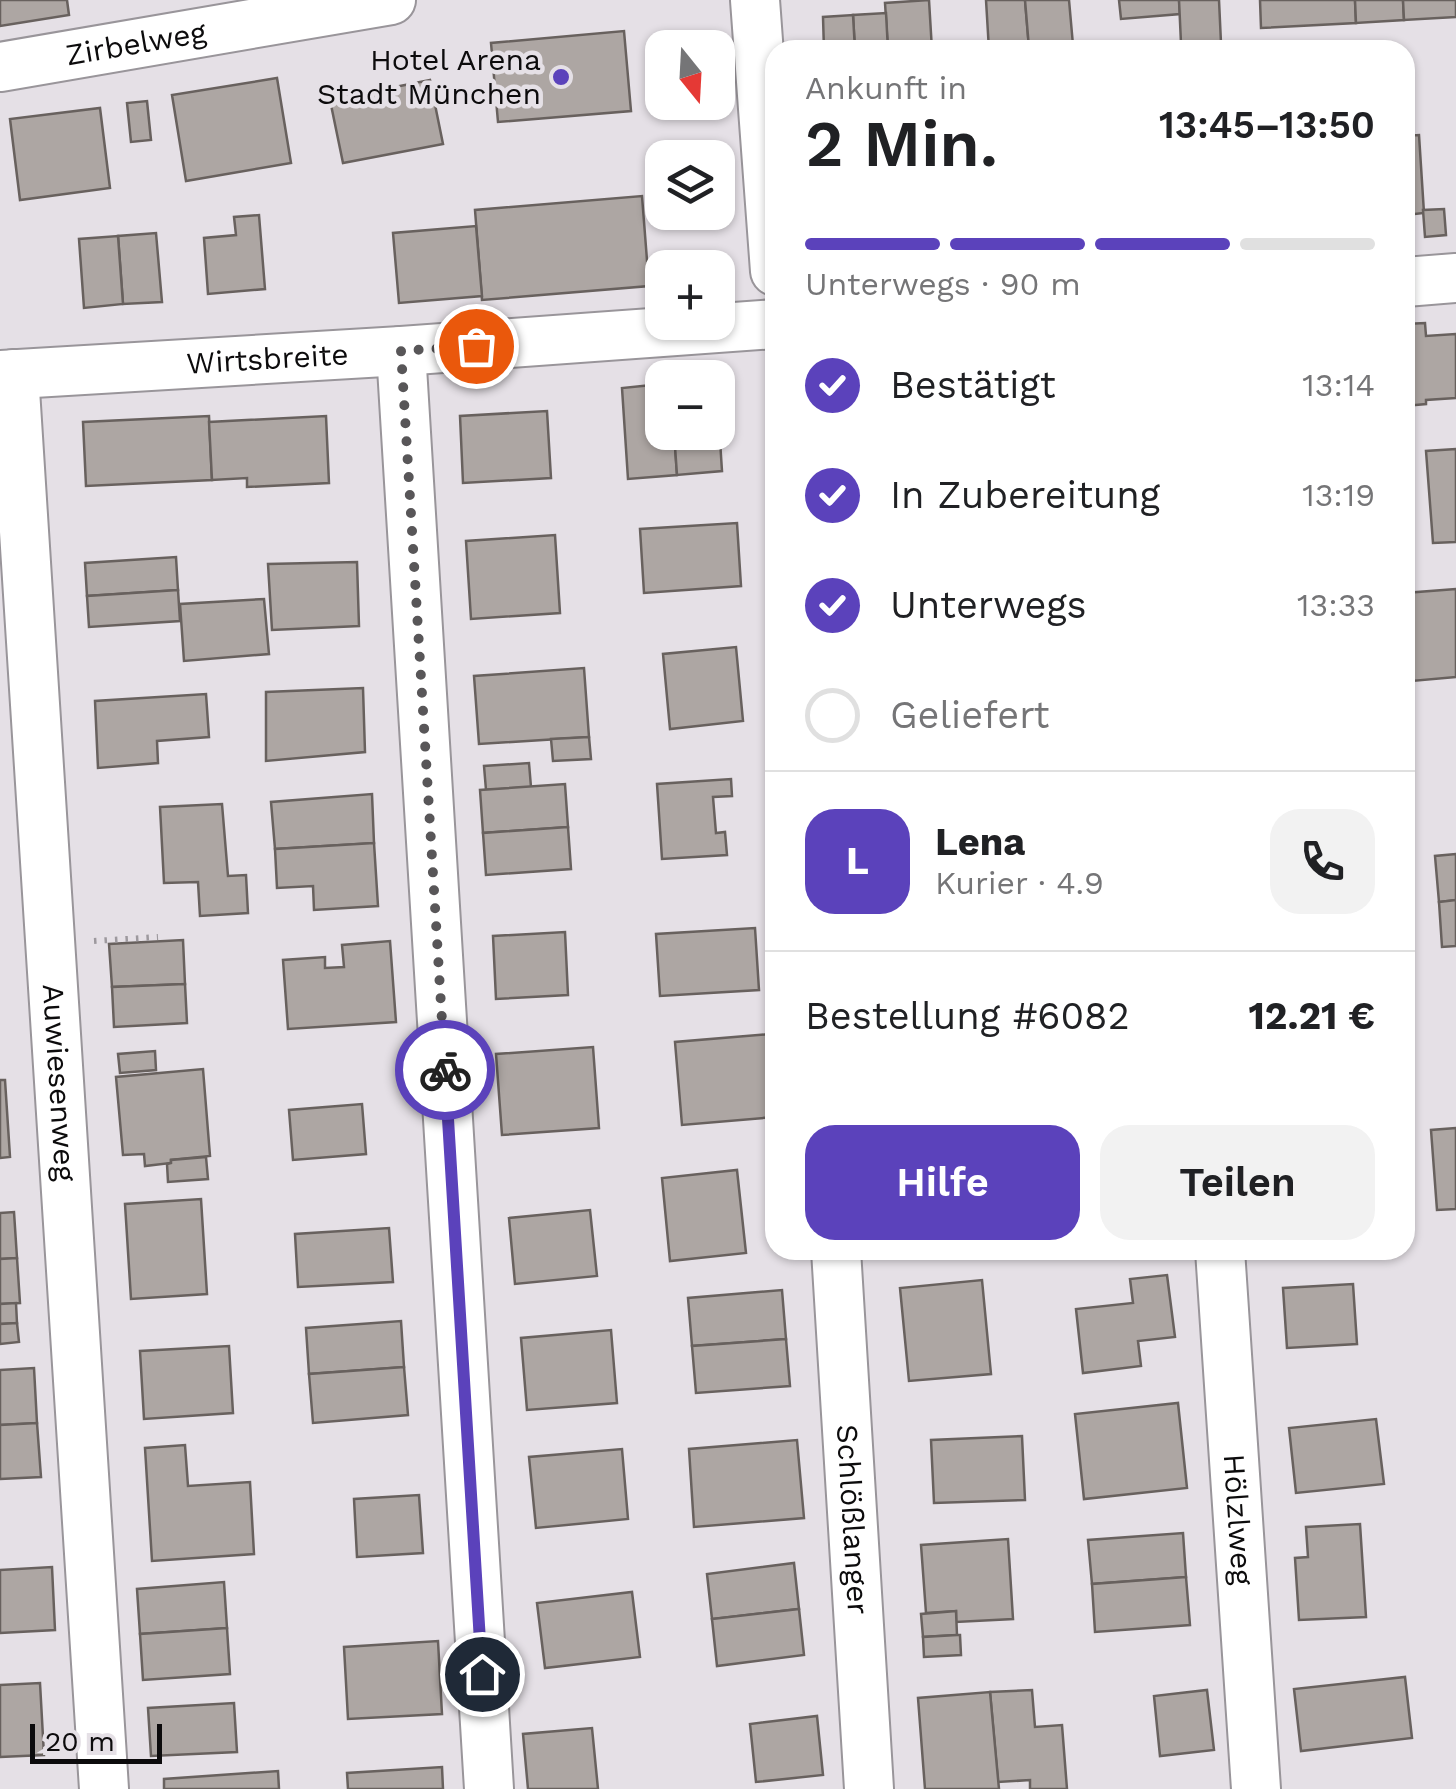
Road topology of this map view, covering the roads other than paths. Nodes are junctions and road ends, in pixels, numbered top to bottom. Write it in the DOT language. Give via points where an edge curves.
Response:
graph roads {
  1 [pos="391,0"];
  2 [pos="755,0"];
  3 [pos="0,67"];
  4 [pos="765,136"];
  5 [pos="1456,278"];
  6 [pos="1415,281"];
  7 [pos="765,325"];
  8 [pos="401,351"];
  9 [pos="7,375"];
  10 [pos="837,1260"];
  11 [pos="1221,1260"];
  12 [pos="104,1789"];
  13 [pos="489,1789"];
  14 [pos="869,1789"];
  15 [pos="1256,1789"];
  1 -- 3 [label="street, Zirbelweg"];
  2 -- 4 [label="street"];
  5 -- 6 [label="street"];
  7 -- 8 [label="street, Wirtsbreite"];
  8 -- 9 [label="street, Wirtsbreite"];
  8 -- 13 [label="street"];
  9 -- 12 [label="street, Auwiesenweg"];
  10 -- 14 [label="street, Schlößlanger"];
  11 -- 15 [label="street, Hölzlweg"];
}
